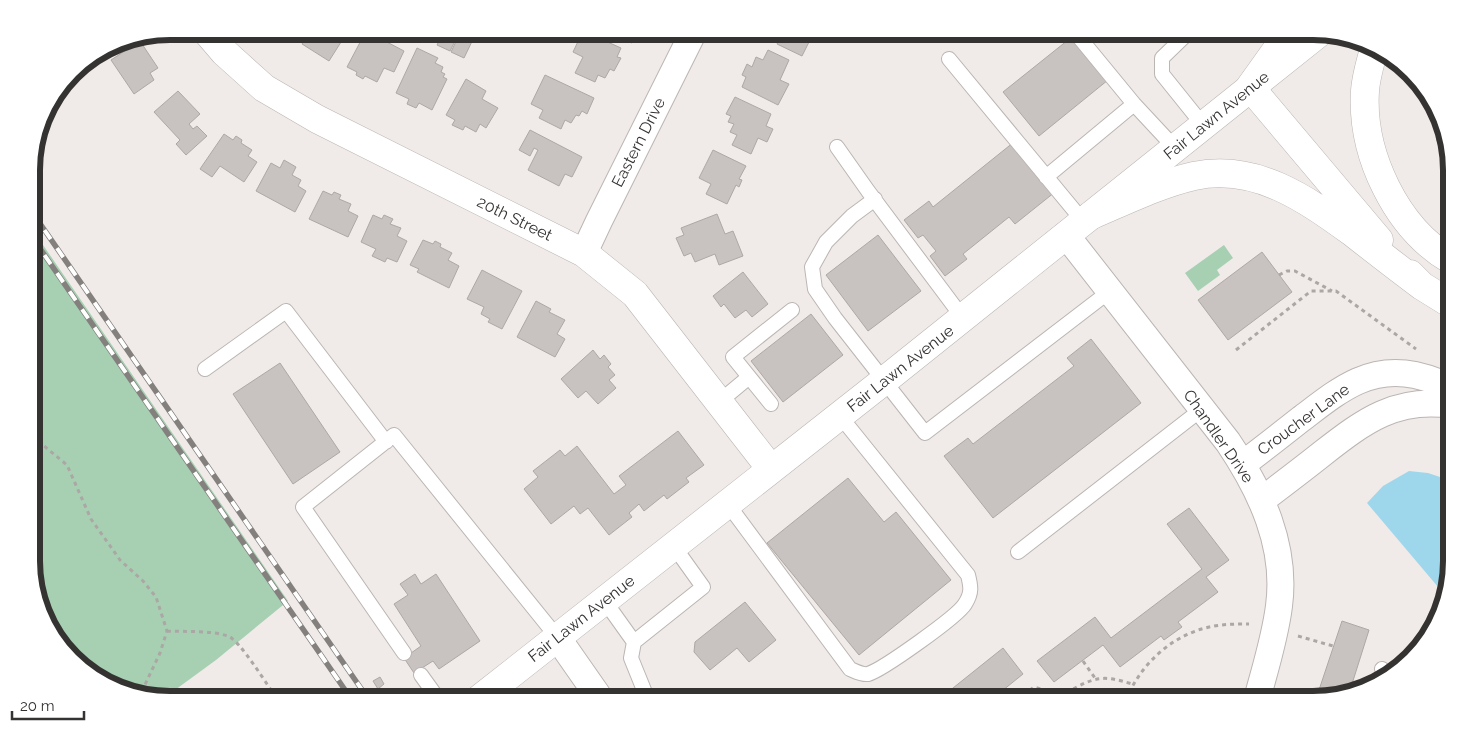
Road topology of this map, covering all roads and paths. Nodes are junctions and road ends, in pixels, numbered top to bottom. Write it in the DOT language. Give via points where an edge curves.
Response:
graph roads {
  1 [pos="214,40"];
  2 [pos="689,40"];
  3 [pos="1081,40"];
  4 [pos="1181,40"];
  5 [pos="1284,40"];
  6 [pos="1310,40"];
  7 [pos="1373,55"];
  8 [pos="949,59"];
  9 [pos="1250,87"];
  10 [pos="1134,104"];
  11 [pos="1203,125"];
  12 [pos="1437,130"];
  13 [pos="1440,144"];
  14 [pos="838,146"];
  15 [pos="1174,148"];
  16 [pos="1046,177"];
  17 [pos="875,199"];
  18 [pos="1081,224"];
  19 [pos="584,253"];
  20 [pos="1443,256"];
  21 [pos="1279,275"];
  22 [pos="1422,286"];
  23 [pos="1110,291"];
  24 [pos="1333,292"];
  25 [pos="1443,299"];
  26 [pos="792,310"];
  27 [pos="963,318"];
  28 [pos="1236,350"];
  29 [pos="1421,352"];
  30 [pos="205,370"];
  31 [pos="749,377"];
  32 [pos="885,380"];
  33 [pos="1443,385"];
  34 [pos="719,402"];
  35 [pos="771,404"];
  36 [pos="1443,405"];
  37 [pos="1202,409"];
  38 [pos="840,416"];
  39 [pos="386,442"];
  40 [pos="40,443"];
  41 [pos="1243,464"];
  42 [pos="771,469"];
  43 [pos="1262,500"];
  44 [pos="727,503"];
  45 [pos="673,545"];
  46 [pos="1018,552"];
  47 [pos="604,600"];
  48 [pos="1249,624"];
  49 [pos="166,631"];
  50 [pos="1274,631"];
  51 [pos="557,637"];
  52 [pos="634,642"];
  53 [pos="1333,646"];
  54 [pos="404,652"];
  55 [pos="1083,661"];
  56 [pos="421,675"];
  57 [pos="1096,679"];
  58 [pos="1132,684"];
  59 [pos="143,688"];
  60 [pos="272,691"];
  61 [pos="433,691"];
  62 [pos="489,691"];
  63 [pos="595,691"];
  64 [pos="644,691"];
  65 [pos="1029,691"];
  66 [pos="1045,691"];
  67 [pos="1071,691"];
  68 [pos="1129,691"];
  69 [pos="1259,691"];
  1 -- 19 [label="main road, 20th Street" via="264,88 317,119"];
  2 -- 19 [label="street, Eastern Drive"];
  3 -- 10 [label="lane"];
  4 -- 11 [label="lane" via="1162,58 1162,74"];
  5 -- 9 [label="main road"];
  6 -- 9 [label="main road, Fair Lawn Avenue"];
  7 -- 20 [label="main road" via="1365,90 1366,120 1373,154 1384,183 1400,209 1419,234"];
  8 -- 16 [label="lane"];
  9 -- 11 [label="main road, Fair Lawn Avenue"];
  9 -- 22 [label="main road"];
  10 -- 15 [label="lane"];
  10 -- 16 [label="lane"];
  11 -- 15 [label="main road, Fair Lawn Avenue"];
  12 -- 13 [label="path"];
  14 -- 17 [label="lane"];
  15 -- 18 [label="main road, Fair Lawn Avenue"];
  16 -- 18 [label="lane"];
  17 -- 27 [label="lane"];
  17 -- 32 [label="lane" via="826,242 812,267 815,288"];
  18 -- 22 [label="main road" via="1164,185 1195,176 1227,173 1260,179 1314,205"];
  18 -- 23 [label="street, Chandler Drive"];
  18 -- 27 [label="main road, Fair Lawn Avenue"];
  19 -- 34 [label="main road, 20th Street" via="635,294"];
  21 -- 24 [label="path" via="1295,271"];
  22 -- 25 [label="main road"];
  23 -- 32 [label="lane" via="925,433"];
  23 -- 37 [label="street, Chandler Drive"];
  24 -- 28 [label="path" via="1311,291"];
  24 -- 29 [label="path" via="1336,291"];
  26 -- 31 [label="lane" via="733,357"];
  27 -- 32 [label="main road, Fair Lawn Avenue"];
  30 -- 39 [label="lane" via="286,311"];
  31 -- 34 [label="lane"];
  31 -- 35 [label="lane"];
  32 -- 38 [label="main road, Fair Lawn Avenue"];
  33 -- 41 [label="street, Croucher Lane" via="1404,373 1380,374 1356,381 1335,393"];
  34 -- 42 [label="main road, 20th Street"];
  36 -- 43 [label="street" via="1396,408 1374,417"];
  37 -- 41 [label="street, Chandler Drive"];
  37 -- 46 [label="lane"];
  38 -- 42 [label="main road, Fair Lawn Avenue"];
  38 -- 44 [label="lane" via="968,575 972,590 964,606 941,626 880,670 866,675 850,670"];
  39 -- 51 [label="lane" via="394,435"];
  39 -- 54 [label="lane" via="303,507"];
  40 -- 49 [label="path" via="67,465 91,519 120,560 156,597"];
  41 -- 43 [label="street, Chandler Drive"];
  42 -- 44 [label="main road, Fair Lawn Avenue"];
  43 -- 50 [label="street, Chandler Drive" via="1278,554 1281,580"];
  44 -- 45 [label="main road, Fair Lawn Avenue"];
  45 -- 47 [label="main road, Fair Lawn Avenue"];
  45 -- 52 [label="lane" via="704,587"];
  47 -- 51 [label="main road, Fair Lawn Avenue"];
  47 -- 52 [label="lane"];
  48 -- 58 [label="path" via="1221,625 1189,633 1156,653"];
  49 -- 59 [label="path" via="160,653"];
  49 -- 60 [label="path" via="230,636"];
  50 -- 53 [label="path"];
  50 -- 69 [label="street, Chandler Drive"];
  51 -- 62 [label="main road, Fair Lawn Avenue"];
  51 -- 63 [label="street"];
  52 -- 64 [label="lane" via="631,658"];
  55 -- 57 [label="path"];
  56 -- 61 [label="lane"];
  57 -- 58 [label="path" via="1114,678"];
  57 -- 67 [label="path"];
  58 -- 68 [label="path"];
  65 -- 66 [label="path" via="1034,687"];
}
